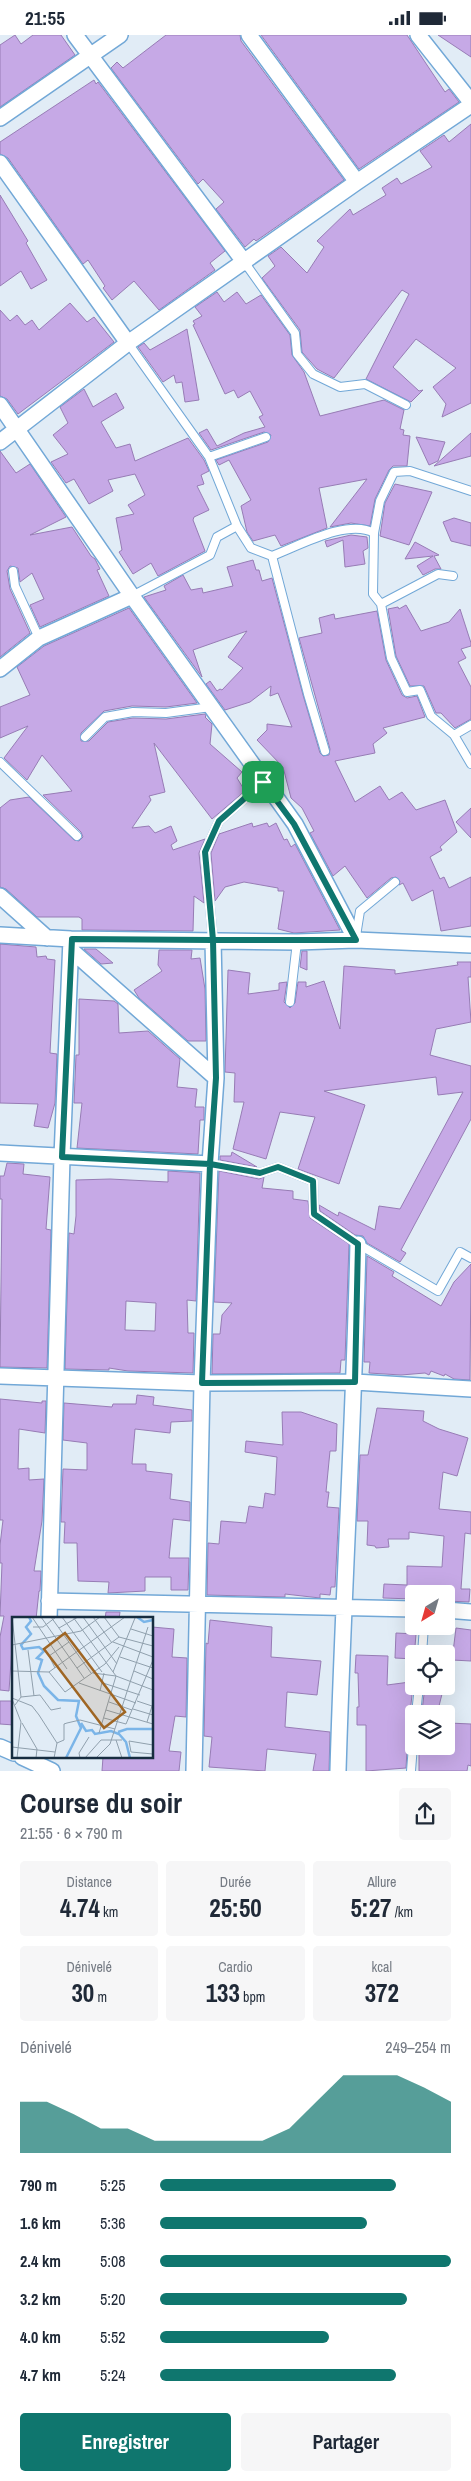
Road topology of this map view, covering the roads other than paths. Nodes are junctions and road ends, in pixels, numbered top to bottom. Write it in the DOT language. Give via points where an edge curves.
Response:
graph roads {
  1 [pos="75,35"];
  2 [pos="120,35"];
  3 [pos="249,35"];
  4 [pos="418,35"];
  5 [pos="91,57"];
  6 [pos="471,104"];
  7 [pos="0,118"];
  8 [pos="0,163"];
  9 [pos="357,182"];
  10 [pos="245,263"];
  11 [pos="128,343"];
  12 [pos="0,405"];
  13 [pos="406,405"];
  14 [pos="17,429"];
  15 [pos="266,437"];
  16 [pos="0,441"];
  17 [pos="209,457"];
  18 [pos="471,491"];
  19 [pos="237,526"];
  20 [pos="374,533"];
  21 [pos="272,556"];
  22 [pos="13,571"];
  23 [pos="453,576"];
  24 [pos="132,596"];
  25 [pos="381,604"];
  26 [pos="39,638"];
  27 [pos="0,669"];
  28 [pos="211,707"];
  29 [pos="471,725"];
  30 [pos="454,735"];
  31 [pos="85,737"];
  32 [pos="325,751"];
  33 [pos="0,762"];
  34 [pos="471,764"];
  35 [pos="263,782"];
  36 [pos="77,836"];
  37 [pos="394,881"];
  38 [pos="0,896"];
  39 [pos="0,935"];
  40 [pos="47,938"];
  41 [pos="213,940"];
  42 [pos="356,940"];
  43 [pos="297,942"];
  44 [pos="71,944"];
  45 [pos="471,945"];
  46 [pos="290,1002"];
  47 [pos="216,1078"];
  48 [pos="0,1153"];
  49 [pos="62,1157"];
  50 [pos="210,1164"];
  51 [pos="358,1244"];
  52 [pos="471,1258"];
  53 [pos="0,1376"];
  54 [pos="55,1377"];
  55 [pos="355,1382"];
  56 [pos="202,1383"];
  57 [pos="471,1389"];
  58 [pos="49,1601"];
  59 [pos="199,1605"];
  60 [pos="343,1609"];
  61 [pos="405,1609"];
  62 [pos="455,1611"];
  63 [pos="471,1612"];
  64 [pos="49,1617"];
  65 [pos="0,1747"];
  66 [pos="12,1752"];
  67 [pos="412,1755"];
  68 [pos="27,1759"];
  69 [pos="49,1767"];
  70 [pos="194,1771"];
  71 [pos="338,1771"];
  72 [pos="411,1771"];
  1 -- 5 [label="street"];
  2 -- 5 [label="street"];
  3 -- 9 [label="street"];
  4 -- 6 [label="street"];
  5 -- 7 [label="street"];
  5 -- 10 [label="street"];
  6 -- 9 [label="street"];
  8 -- 11 [label="street"];
  9 -- 10 [label="street"];
  10 -- 11 [label="street"];
  10 -- 13 [label="lane" via="294,333 296,354 313,374 340,387 365,384"];
  11 -- 14 [label="street"];
  11 -- 17 [label="lane"];
  12 -- 14 [label="street"];
  14 -- 16 [label="street"];
  14 -- 24 [label="street"];
  15 -- 17 [label="lane"];
  17 -- 19 [label="lane"];
  18 -- 20 [label="lane" via="410,471 394,472 380,501"];
  19 -- 21 [label="lane" via="251,548"];
  19 -- 24 [label="lane" via="218,537 210,555"];
  20 -- 21 [label="lane" via="365,528 344,529"];
  20 -- 25 [label="lane" via="373,594"];
  21 -- 32 [label="lane"];
  22 -- 26 [label="lane" via="15,586"];
  23 -- 25 [label="lane" via="438,574"];
  24 -- 26 [label="street"];
  24 -- 28 [label="street"];
  25 -- 30 [label="lane" via="390,658 407,691 420,690 431,716"];
  26 -- 27 [label="street"];
  28 -- 31 [label="lane" via="166,713 133,711 105,717"];
  28 -- 35 [label="street"];
  29 -- 30 [label="lane"];
  30 -- 34 [label="lane"];
  33 -- 36 [label="lane"];
  35 -- 41 [label="lane" via="219,821 205,852"];
  35 -- 42 [label="street" via="294,824"];
  37 -- 42 [label="lane" via="360,911"];
  38 -- 40 [label="street"];
  39 -- 40 [label="street"];
  40 -- 44 [label="street"];
  41 -- 43 [label="street"];
  41 -- 44 [label="street"];
  41 -- 47 [label="street"];
  42 -- 43 [label="street"];
  42 -- 45 [label="street"];
  43 -- 46 [label="lane"];
  44 -- 47 [label="street"];
  44 -- 49 [label="street"];
  47 -- 50 [label="street"];
  48 -- 49 [label="street"];
  49 -- 50 [label="street"];
  49 -- 54 [label="street"];
  50 -- 51 [label="lane" via="260,1173 278,1167 313,1181 314,1214"];
  50 -- 56 [label="street"];
  51 -- 52 [label="lane" via="438,1291 460,1252"];
  51 -- 55 [label="street"];
  53 -- 54 [label="street"];
  54 -- 56 [label="street"];
  54 -- 58 [label="street"];
  55 -- 56 [label="street"];
  55 -- 57 [label="street"];
  55 -- 60 [label="street"];
  56 -- 59 [label="street"];
  58 -- 59 [label="street"];
  58 -- 64 [label="street"];
  59 -- 60 [label="street"];
  59 -- 70 [label="street"];
  60 -- 61 [label="street"];
  60 -- 71 [label="street"];
  62 -- 63 [label="street"];
  65 -- 66 [label="street"];
  67 -- 72 [label="lane"];
  68 -- 69 [label="street"];
}
